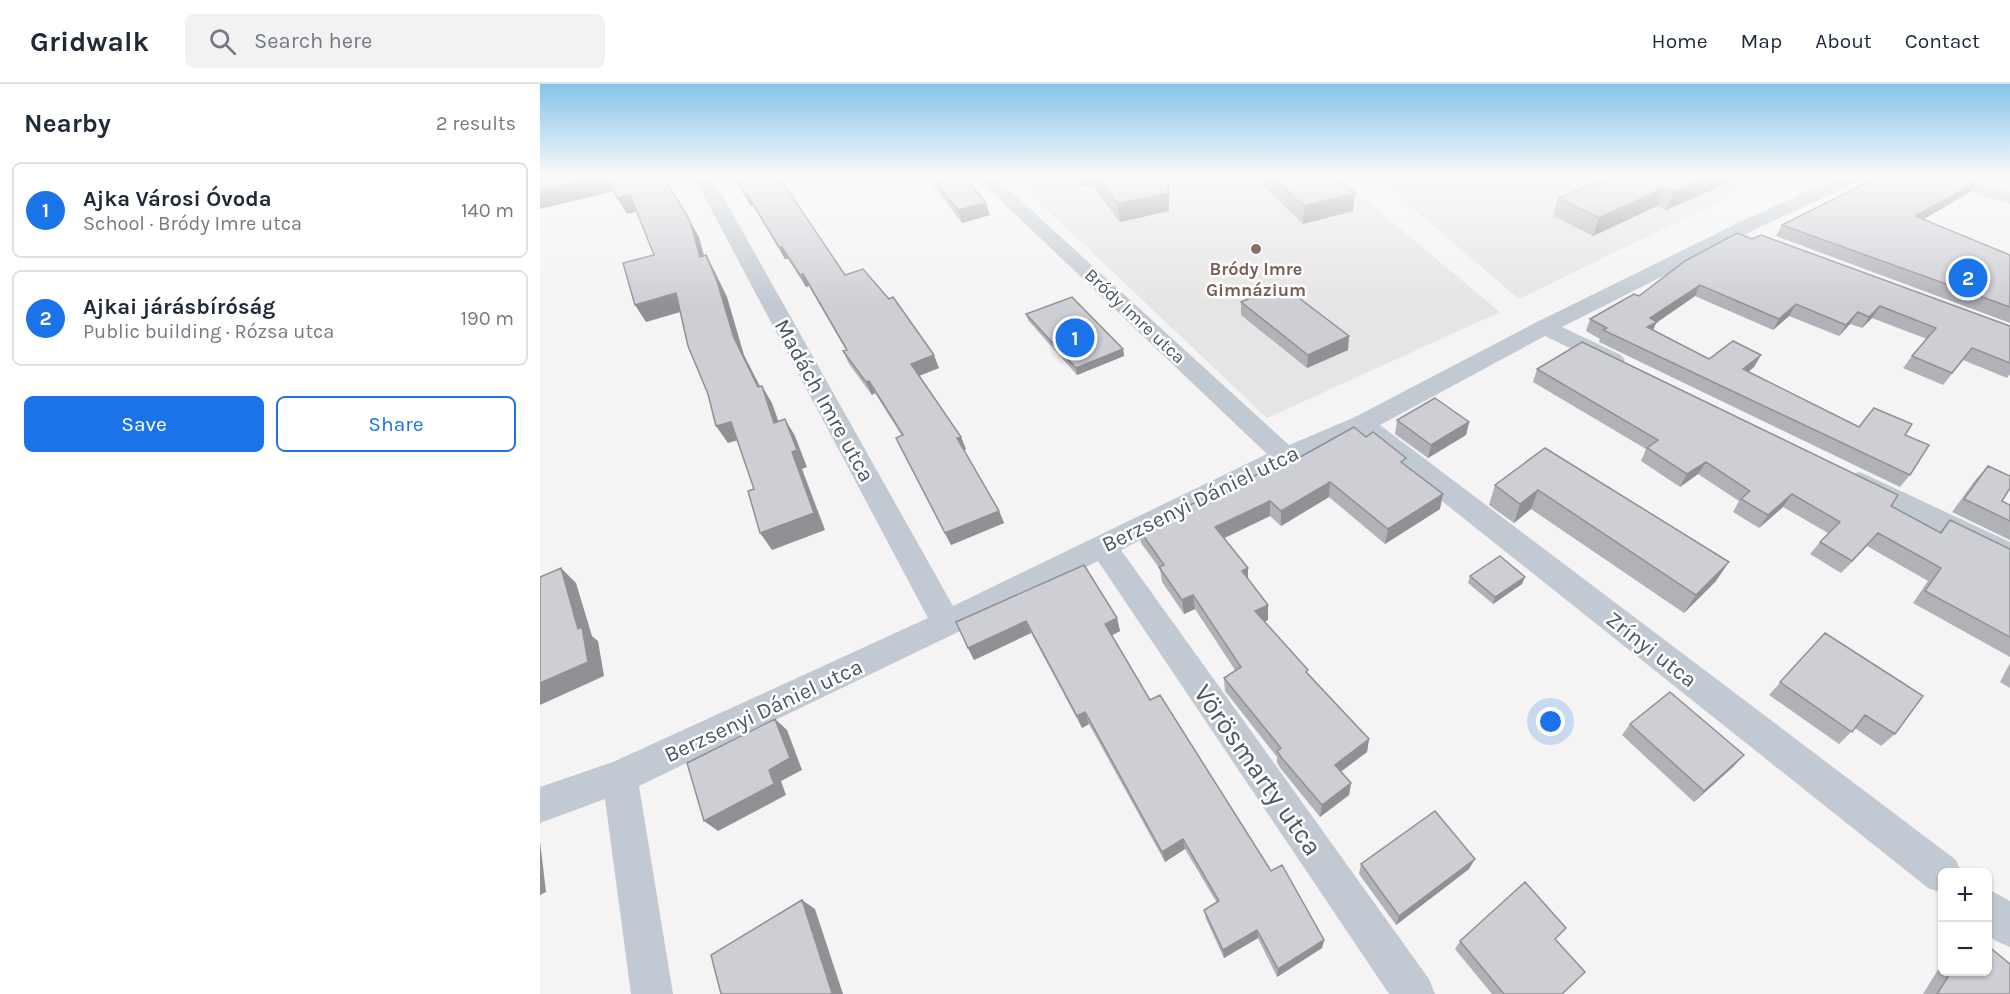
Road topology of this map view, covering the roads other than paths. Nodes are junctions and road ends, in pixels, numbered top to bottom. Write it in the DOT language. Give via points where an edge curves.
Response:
graph roads {
  1 [pos="726,219"];
  2 [pos="1032,219"];
  3 [pos="1777,219"];
  4 [pos="1545,327"];
  5 [pos="1635,371"];
  6 [pos="1362,424"];
  7 [pos="1285,456"];
  8 [pos="1839,471"];
  9 [pos="1103,546"];
  10 [pos="2010,555"];
  11 [pos="947,623"];
  12 [pos="620,777"];
  13 [pos="540,805"];
  14 [pos="1938,871"];
  15 [pos="1992,912"];
  16 [pos="2010,927"];
  17 [pos="652,994"];
  18 [pos="1414,994"];
  1 -- 11 [label="street, Madách Imre utca"];
  2 -- 7 [label="street, Bródy Imre utca"];
  3 -- 4 [label="street, Berzsenyi Dániel utca"];
  4 -- 5 [label="street"];
  4 -- 6 [label="street, Berzsenyi Dániel utca"];
  6 -- 7 [label="street, Berzsenyi Dániel utca"];
  6 -- 14 [label="street, Zrínyi utca"];
  7 -- 9 [label="street, Berzsenyi Dániel utca"];
  8 -- 10 [label="street"];
  9 -- 11 [label="street, Berzsenyi Dániel utca"];
  9 -- 18 [label="street, Vörösmarty utca"];
  11 -- 12 [label="street, Berzsenyi Dániel utca"];
  12 -- 13 [label="street, Berzsenyi Dániel utca"];
  12 -- 17 [label="street"];
  15 -- 16 [label="street"];
}
